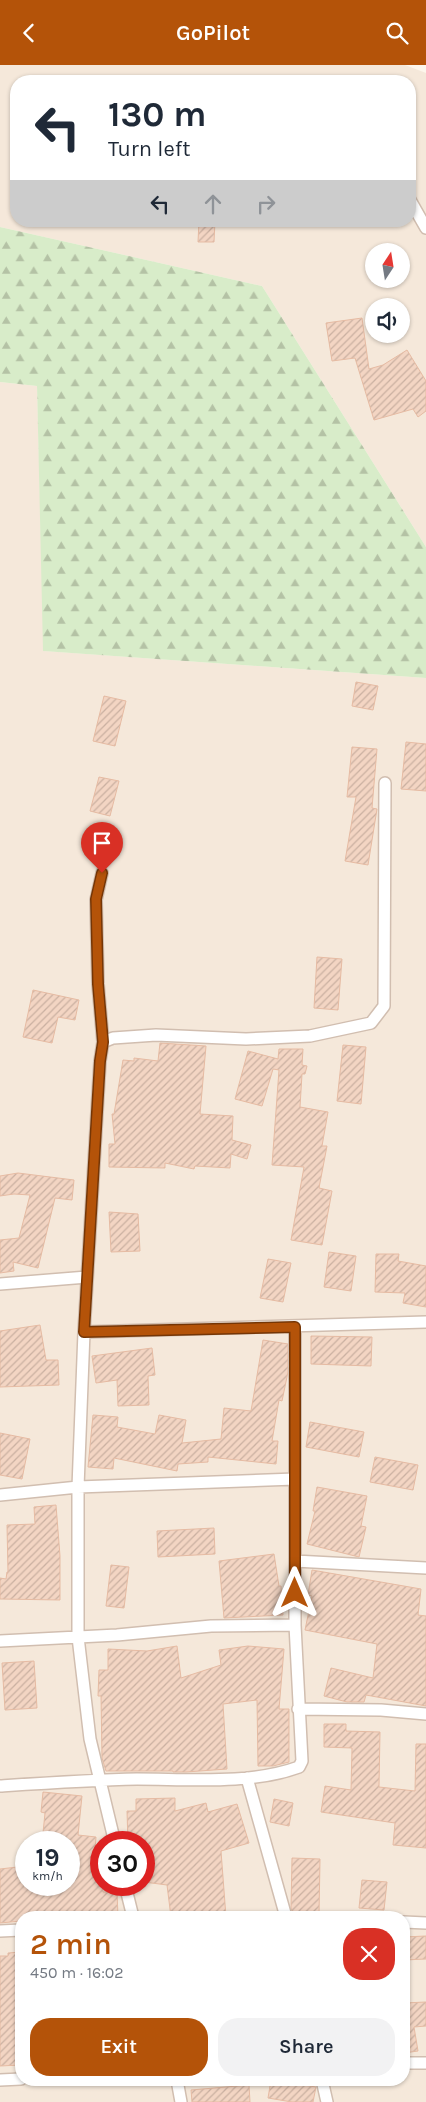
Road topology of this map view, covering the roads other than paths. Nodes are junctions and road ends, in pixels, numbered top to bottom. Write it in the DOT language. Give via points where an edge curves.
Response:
graph roads {
  1 [pos="416,210"];
  2 [pos="426,228"];
  3 [pos="385,783"];
  4 [pos="102,873"];
  5 [pos="103,1042"];
  6 [pos="87,1277"];
  7 [pos="0,1284"];
  8 [pos="426,1322"];
  9 [pos="295,1327"];
  10 [pos="84,1332"];
  11 [pos="295,1479"];
  12 [pos="78,1487"];
  13 [pos="0,1495"];
  14 [pos="295,1561"];
  15 [pos="426,1568"];
  16 [pos="295,1625"];
  17 [pos="78,1637"];
  18 [pos="0,1641"];
  19 [pos="298,1709"];
  20 [pos="426,1714"];
  21 [pos="247,1778"];
  22 [pos="100,1780"];
  23 [pos="0,1786"];
  24 [pos="112,1831"];
  25 [pos="128,1896"];
  26 [pos="132,1911"];
  27 [pos="284,1911"];
  28 [pos="410,1922"];
  29 [pos="426,1923"];
  30 [pos="15,1930"];
  31 [pos="0,1931"];
  32 [pos="410,2063"];
  33 [pos="426,2063"];
  34 [pos="15,2079"];
  35 [pos="0,2080"];
  36 [pos="178,2086"];
  37 [pos="323,2086"];
  38 [pos="181,2102"];
  39 [pos="327,2102"];
  1 -- 2 [label="street"];
  3 -- 5 [label="street" via="384,1006 371,1023 310,1037 246,1039 156,1035 112,1038"];
  4 -- 5 [label="street" via="96,899"];
  5 -- 6 [label="street"];
  6 -- 7 [label="street"];
  6 -- 10 [label="street"];
  8 -- 9 [label="street"];
  9 -- 10 [label="street"];
  9 -- 11 [label="street"];
  10 -- 12 [label="street"];
  11 -- 12 [label="street"];
  11 -- 14 [label="street"];
  12 -- 13 [label="street"];
  12 -- 17 [label="street"];
  14 -- 15 [label="street"];
  14 -- 16 [label="street"];
  16 -- 17 [label="street" via="210,1626"];
  16 -- 19 [label="street"];
  17 -- 18 [label="street"];
  17 -- 22 [label="street" via="90,1739"];
  19 -- 20 [label="street"];
  19 -- 21 [label="street" via="302,1761 299,1767"];
  21 -- 22 [label="street"];
  21 -- 27 [label="street"];
  22 -- 23 [label="street"];
  22 -- 24 [label="street"];
  25 -- 26 [label="street"];
  28 -- 29 [label="street"];
  30 -- 31 [label="street"];
  32 -- 33 [label="street"];
  34 -- 35 [label="street"];
  36 -- 38 [label="street"];
  37 -- 39 [label="street"];
}
